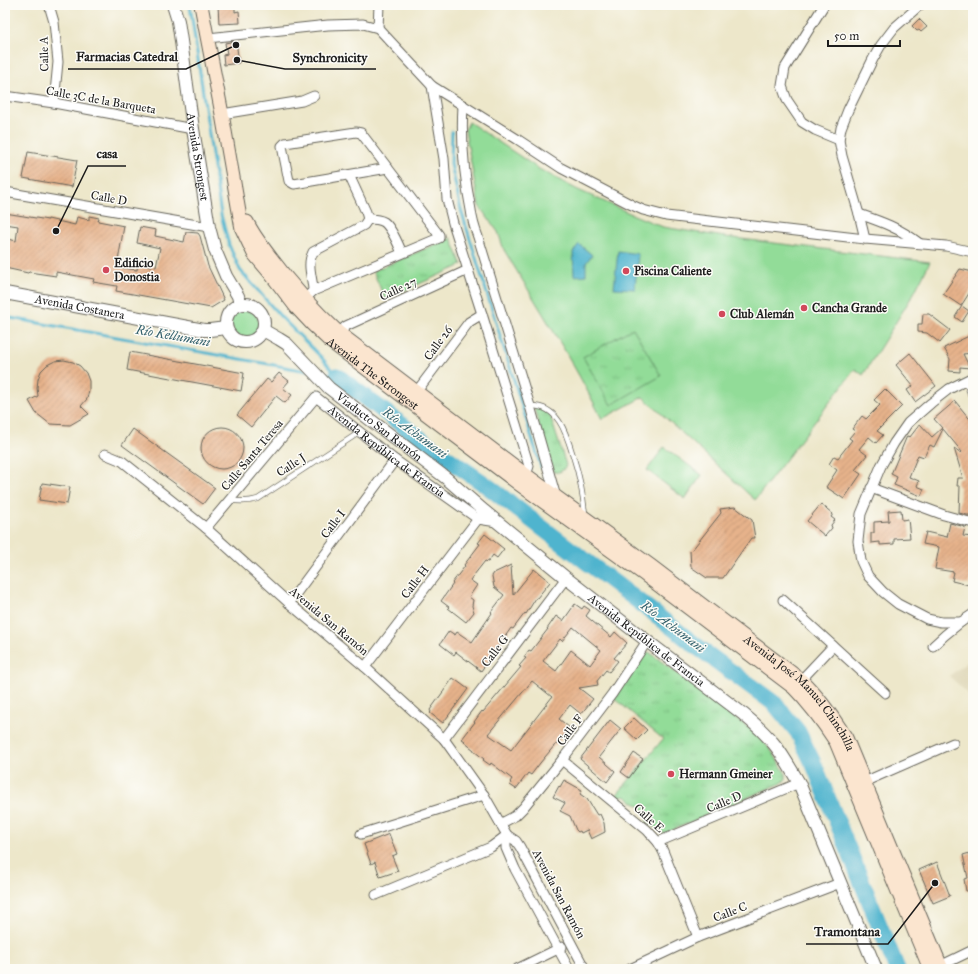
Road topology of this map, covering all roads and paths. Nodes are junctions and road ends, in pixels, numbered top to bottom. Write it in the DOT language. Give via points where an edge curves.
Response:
graph roads {
  1 [pos="49,5"];
  2 [pos="173,5"];
  3 [pos="201,5"];
  4 [pos="379,5"];
  5 [pos="824,5"];
  6 [pos="920,5"];
  7 [pos="378,28"];
  8 [pos="208,38"];
  9 [pos="432,86"];
  10 [pos="5,96"];
  11 [pos="314,96"];
  12 [pos="54,103"];
  13 [pos="463,105"];
  14 [pos="222,114"];
  15 [pos="194,129"];
  16 [pos="838,140"];
  17 [pos="388,168"];
  18 [pos="349,175"];
  19 [pos="5,192"];
  20 [pos="859,214"];
  21 [pos="368,219"];
  22 [pos="209,227"];
  23 [pos="865,239"];
  24 [pos="919,243"];
  25 [pos="973,252"];
  26 [pos="402,253"];
  27 [pos="468,270"];
  28 [pos="5,293"];
  29 [pos="305,299"];
  30 [pos="240,304"];
  31 [pos="482,314"];
  32 [pos="226,328"];
  33 [pos="263,330"];
  34 [pos="335,337"];
  35 [pos="969,379"];
  36 [pos="413,396"];
  37 [pos="316,397"];
  38 [pos="973,401"];
  39 [pos="530,406"];
  40 [pos="360,432"];
  41 [pos="105,454"];
  42 [pos="395,460"];
  43 [pos="522,479"];
  44 [pos="871,488"];
  45 [pos="229,500"];
  46 [pos="553,502"];
  47 [pos="481,515"];
  48 [pos="586,518"];
  49 [pos="497,522"];
  50 [pos="973,523"];
  51 [pos="206,528"];
  52 [pos="648,571"];
  53 [pos="566,578"];
  54 [pos="783,600"];
  55 [pos="289,603"];
  56 [pos="973,614"];
  57 [pos="961,622"];
  58 [pos="647,641"];
  59 [pos="833,646"];
  60 [pos="933,646"];
  61 [pos="365,667"];
  62 [pos="797,683"];
  63 [pos="885,693"];
  64 [pos="444,739"];
  65 [pos="953,743"];
  66 [pos="562,760"];
  67 [pos="800,783"];
  68 [pos="859,785"];
  69 [pos="484,795"];
  70 [pos="500,824"];
  71 [pos="361,834"];
  72 [pos="507,835"];
  73 [pos="658,842"];
  74 [pos="840,883"];
  75 [pos="376,894"];
  76 [pos="698,937"];
  77 [pos="570,942"];
  78 [pos="558,949"];
  79 [pos="973,950"];
  80 [pos="936,968"];
  81 [pos="517,969"];
  82 [pos="569,969"];
  83 [pos="585,969"];
  84 [pos="630,969"];
  85 [pos="876,969"];
  1 -- 12 [label="street, Calle A" via="54,22 58,62"];
  2 -- 15 [label="street, Avenida Strongest" via="178,21"];
  3 -- 8 [label="main road, Avenida The Strongest"];
  4 -- 7 [label="street"];
  5 -- 16 [label="street" via="785,68 782,86 787,100 802,122"];
  6 -- 16 [label="street" via="894,28 873,59 848,110"];
  7 -- 8 [label="street" via="363,24 328,25"];
  7 -- 9 [label="street"];
  8 -- 14 [label="main road, Avenida The Strongest"];
  9 -- 13 [label="street"];
  9 -- 27 [label="street" via="444,159 447,199"];
  10 -- 12 [label="street, Calle 3C de la Barqueta"];
  11 -- 14 [label="street" via="302,101"];
  12 -- 15 [label="street, Calle 3C de la Barqueta"];
  13 -- 23 [label="street" via="561,168 643,210 666,216"];
  13 -- 39 [label="street" via="463,153 471,211"];
  14 -- 29 [label="main road, Avenida The Strongest" via="238,206 259,242"];
  15 -- 22 [label="street, Avenida Strongest"];
  16 -- 20 [label="street"];
  17 -- 18 [label="street"];
  17 -- 18 [label="street" via="361,133 285,142 282,146 291,183"];
  17 -- 26 [label="street" via="439,235 438,238"];
  18 -- 21 [label="street"];
  19 -- 22 [label="street, Calle D"];
  20 -- 23 [label="street"];
  20 -- 24 [label="street" via="896,228"];
  21 -- 26 [label="street" via="384,222 390,228"];
  21 -- 29 [label="street" via="364,225 313,252"];
  22 -- 30 [label="street, Avenida Strongest" via="215,250"];
  23 -- 24 [label="street"];
  24 -- 25 [label="street"];
  26 -- 29 [label="street"];
  27 -- 31 [label="street"];
  27 -- 34 [label="street, Calle 27" via="346,326"];
  28 -- 32 [label="street, Avenida Costanera" via="204,330"];
  29 -- 34 [label="main road, Avenida The Strongest" via="321,316"];
  30 -- 32 [label="street" via="228,313"];
  30 -- 33 [label="street" via="247,303 258,309 264,320"];
  31 -- 36 [label="street, Calle 26" via="469,322"];
  31 -- 43 [label="street" via="529,466"];
  32 -- 33 [label="street" via="232,338 244,342 256,339"];
  33 -- 47 [label="street, Viaducto San Ramón" via="287,344 329,388 446,478"];
  34 -- 36 [label="main road, Avenida The Strongest"];
  35 -- 38 [label="lane"];
  35 -- 44 [label="street" via="949,389 908,423 894,443"];
  36 -- 43 [label="main road, Avenida The Strongest"];
  37 -- 40 [label="street, Avenida República de Francia"];
  37 -- 45 [label="street, Calle Santa Teresa"];
  39 -- 46 [label="street"];
  39 -- 48 [label="lane" via="548,410 567,435 580,480"];
  40 -- 42 [label="street, Avenida República de Francia"];
  40 -- 45 [label="lane, Calle J" via="258,499 251,502"];
  41 -- 51 [label="street, Avenida San Ramón" via="122,461"];
  42 -- 47 [label="street, Avenida República de Francia"];
  42 -- 55 [label="street, Calle I"];
  43 -- 46 [label="main road, Avenida The Strongest"];
  44 -- 50 [label="street"];
  44 -- 57 [label="street" via="861,514 858,540 861,561 868,576 883,592 914,613 941,622"];
  45 -- 51 [label="street, Calle Santa Teresa"];
  46 -- 48 [label="main road, Avenida José Manuel Chinchilla"];
  46 -- 52 [label="main road, Avenida José Manuel Chinchilla"];
  47 -- 49 [label="street, Viaducto San Ramón"];
  47 -- 61 [label="street, Calle H"];
  48 -- 52 [label="main road, Avenida José Manuel Chinchilla"];
  49 -- 53 [label="street, Avenida República de Francia"];
  51 -- 55 [label="street, Avenida San Ramón"];
  52 -- 62 [label="main road, Avenida José Manuel Chinchilla"];
  53 -- 58 [label="street, Avenida República de Francia"];
  53 -- 64 [label="street, Calle G"];
  54 -- 59 [label="street"];
  55 -- 61 [label="street, Avenida San Ramón"];
  56 -- 57 [label="street"];
  57 -- 60 [label="street"];
  58 -- 66 [label="street, Calle F" via="612,694"];
  58 -- 67 [label="street, Avenida República de Francia" via="756,725 774,744"];
  59 -- 62 [label="street"];
  59 -- 63 [label="street"];
  61 -- 64 [label="street, Avenida San Ramón"];
  62 -- 68 [label="main road, Avenida José Manuel Chinchilla" via="836,742"];
  64 -- 69 [label="street, Avenida San Ramón"];
  65 -- 68 [label="street"];
  66 -- 70 [label="street, Calle F" via="523,808"];
  66 -- 73 [label="street, Calle E"];
  67 -- 73 [label="street, Calle D"];
  67 -- 74 [label="street, Avenida República de Francia"];
  68 -- 80 [label="main road, Avenida José Manuel Chinchilla"];
  69 -- 70 [label="street, Avenida San Ramón"];
  69 -- 71 [label="street"];
  70 -- 72 [label="street, Avenida San Ramón"];
  72 -- 75 [label="street" via="491,847"];
  72 -- 77 [label="street, Avenida San Ramón" via="520,847"];
  72 -- 78 [label="street, Avenida San Ramón" via="506,848 515,869"];
  73 -- 76 [label="street, Calle E"];
  74 -- 76 [label="street, Calle C"];
  74 -- 85 [label="street, Avenida República de Francia"];
  76 -- 84 [label="street, Calle C"];
  77 -- 78 [label="street"];
  77 -- 83 [label="street, Avenida San Ramón"];
  78 -- 81 [label="street"];
  78 -- 82 [label="street, Avenida San Ramón"];
  79 -- 80 [label="street"];
}
